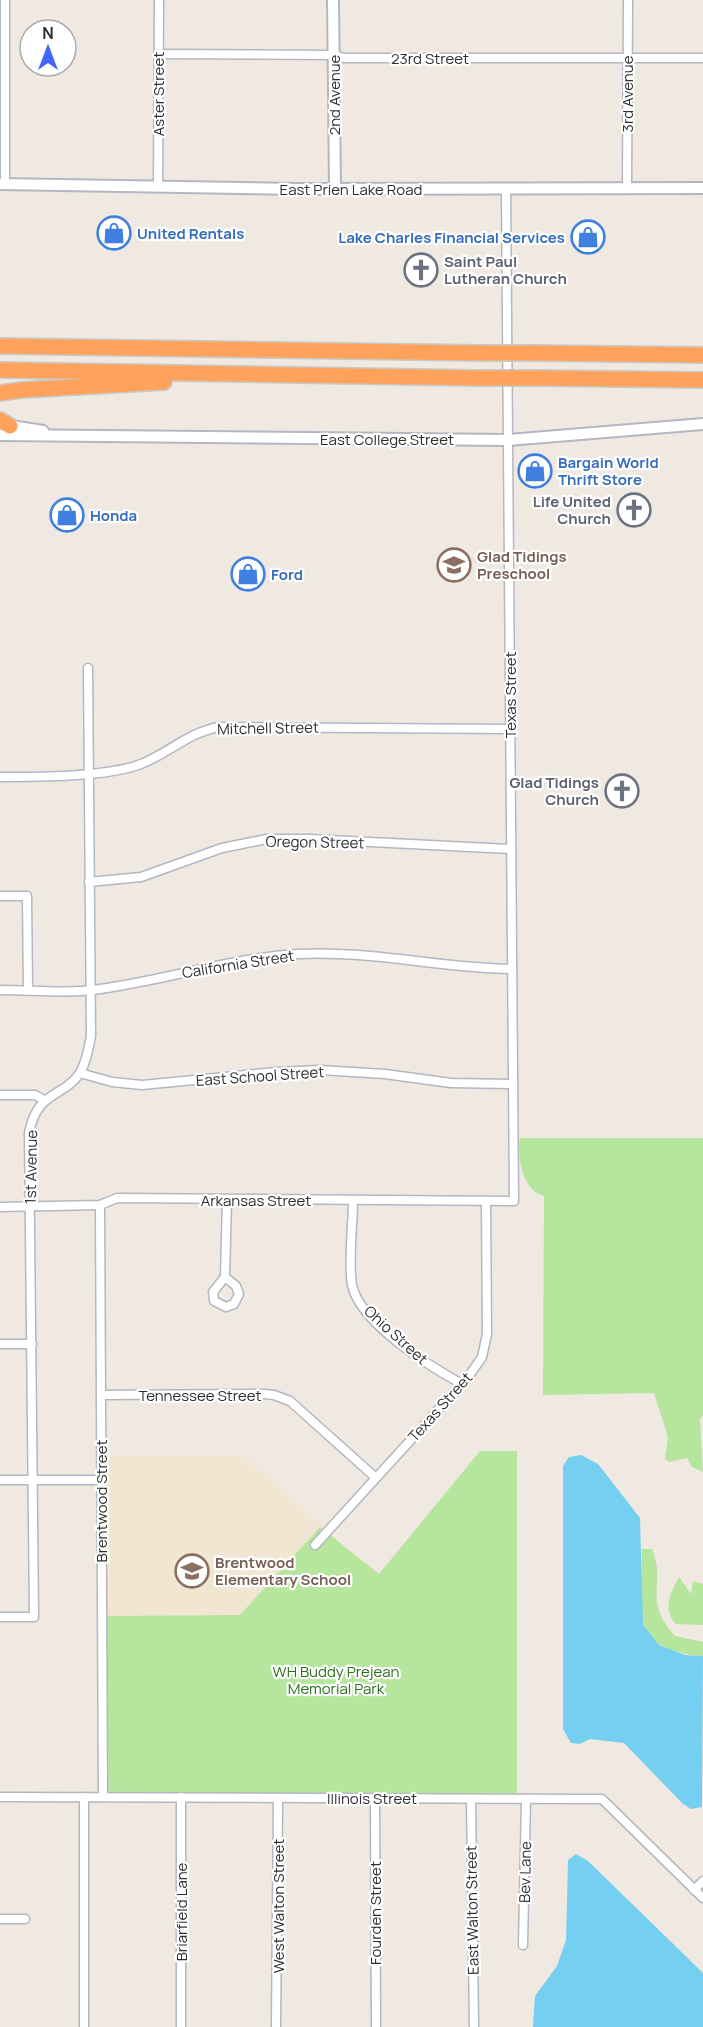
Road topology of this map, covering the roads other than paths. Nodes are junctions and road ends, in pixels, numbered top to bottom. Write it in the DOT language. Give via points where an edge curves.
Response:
graph roads {
  1 [pos="5,0"];
  2 [pos="159,0"];
  3 [pos="333,0"];
  4 [pos="628,0"];
  5 [pos="158,54"];
  6 [pos="334,55"];
  7 [pos="627,58"];
  8 [pos="703,58"];
  9 [pos="3,184"];
  10 [pos="158,187"];
  11 [pos="627,188"];
  12 [pos="703,188"];
  13 [pos="335,189"];
  14 [pos="506,190"];
  15 [pos="0,336"];
  16 [pos="0,346"];
  17 [pos="107,347"];
  18 [pos="703,355"];
  19 [pos="0,370"];
  20 [pos="310,374"];
  21 [pos="703,380"];
  22 [pos="2,394"];
  23 [pos="703,424"];
  24 [pos="2,426"];
  25 [pos="508,440"];
  26 [pos="88,668"];
  27 [pos="510,729"];
  28 [pos="88,773"];
  29 [pos="0,777"];
  30 [pos="511,849"];
  31 [pos="89,882"];
  32 [pos="0,896"];
  33 [pos="512,969"];
  34 [pos="0,990"];
  35 [pos="28,990"];
  36 [pos="90,990"];
  37 [pos="80,1073"];
  38 [pos="513,1084"];
  39 [pos="0,1095"];
  40 [pos="44,1100"];
  41 [pos="227,1200"];
  42 [pos="354,1201"];
  43 [pos="486,1201"];
  44 [pos="514,1201"];
  45 [pos="100,1206"];
  46 [pos="0,1207"];
  47 [pos="30,1208"];
  48 [pos="225,1277"];
  49 [pos="0,1344"];
  50 [pos="32,1344"];
  51 [pos="460,1383"];
  52 [pos="101,1395"];
  53 [pos="376,1478"];
  54 [pos="0,1479"];
  55 [pos="101,1479"];
  56 [pos="33,1480"];
  57 [pos="315,1545"];
  58 [pos="0,1617"];
  59 [pos="103,1796"];
  60 [pos="0,1797"];
  61 [pos="84,1797"];
  62 [pos="181,1797"];
  63 [pos="278,1798"];
  64 [pos="375,1798"];
  65 [pos="471,1799"];
  66 [pos="526,1799"];
  67 [pos="703,1881"];
  68 [pos="694,1890"];
  69 [pos="703,1898"];
  70 [pos="0,1919"];
  71 [pos="25,1919"];
  72 [pos="523,1945"];
  73 [pos="474,2024"];
  74 [pos="84,2027"];
  75 [pos="181,2027"];
  76 [pos="276,2027"];
  77 [pos="376,2027"];
  1 -- 9 [label="street"];
  2 -- 5 [label="street, Aster Street"];
  3 -- 6 [label="street, 2nd Avenue"];
  4 -- 7 [label="street, 3rd Avenue"];
  5 -- 6 [label="street, 23rd Street"];
  5 -- 10 [label="street, Aster Street"];
  6 -- 7 [label="street, 23rd Street"];
  6 -- 13 [label="street, 2nd Avenue"];
  7 -- 8 [label="street, 23rd Street"];
  7 -- 11 [label="street, 3rd Avenue"];
  9 -- 10 [label="street, East Prien Lake Road"];
  10 -- 13 [label="street, East Prien Lake Road"];
  11 -- 12 [label="street, East Prien Lake Road"];
  11 -- 14 [label="street, East Prien Lake Road"];
  13 -- 14 [label="street, East Prien Lake Road"];
  14 -- 25 [label="street, Texas Street"];
  15 -- 17 [label="highway"];
  16 -- 17 [label="highway"];
  17 -- 18 [label="highway, bridge"];
  19 -- 20 [label="highway"];
  20 -- 21 [label="highway, bridge"];
  20 -- 22 [label="highway"];
  23 -- 25 [label="street, East College Street"];
  24 -- 25 [label="street, East College Street" via="70,435"];
  25 -- 27 [label="street, Texas Street"];
  26 -- 28 [label="street"];
  27 -- 28 [label="street, Mitchell Street" via="219,727 194,734 139,765"];
  27 -- 30 [label="street, Texas Street"];
  28 -- 29 [label="street, Mitchell Street"];
  28 -- 31 [label="street"];
  30 -- 31 [label="street, Oregon Street" via="267,840 222,848 141,877"];
  30 -- 33 [label="street, Texas Street"];
  31 -- 36 [label="street"];
  32 -- 35 [label="street" via="27,896"];
  33 -- 36 [label="street, California Street" via="447,966 364,955 300,954"];
  33 -- 38 [label="street, Texas Street"];
  34 -- 35 [label="street, California Street"];
  35 -- 36 [label="street, California Street"];
  36 -- 37 [label="street" via="91,1036"];
  37 -- 38 [label="street, East School Street" via="142,1085 311,1070 451,1083"];
  37 -- 40 [label="street, 1st Avenue"];
  38 -- 44 [label="street, Texas Street"];
  39 -- 40 [label="street" via="35,1095"];
  40 -- 47 [label="street, 1st Avenue" via="29,1133"];
  41 -- 42 [label="street, Arkansas Street"];
  41 -- 45 [label="street, Arkansas Street" via="117,1198"];
  41 -- 48 [label="street"];
  42 -- 43 [label="street, Arkansas Street"];
  42 -- 51 [label="street, Ohio Street" via="352,1283 357,1298 365,1311 424,1363"];
  43 -- 44 [label="street, Arkansas Street"];
  43 -- 51 [label="street, Texas Street" via="486,1345 476,1367"];
  45 -- 47 [label="street, Arkansas Street"];
  45 -- 52 [label="street, Brentwood Street"];
  46 -- 47 [label="street, Arkansas Street"];
  47 -- 50 [label="street, 1st Avenue"];
  49 -- 50 [label="street"];
  50 -- 56 [label="street, 1st Avenue"];
  51 -- 53 [label="street, Texas Street"];
  52 -- 53 [label="street, Tennessee Street" via="281,1397"];
  52 -- 55 [label="street, Brentwood Street"];
  53 -- 57 [label="street, Texas Street"];
  54 -- 56 [label="street"];
  55 -- 56 [label="street"];
  55 -- 59 [label="street, Brentwood Street"];
  56 -- 58 [label="street, 1st Avenue" via="33,1617"];
  59 -- 61 [label="street, Illinois Street"];
  59 -- 62 [label="street, Illinois Street"];
  60 -- 61 [label="street, Illinois Street"];
  61 -- 74 [label="street"];
  62 -- 63 [label="street, Illinois Street"];
  62 -- 75 [label="street, Briarfield Lane"];
  63 -- 64 [label="street, Illinois Street"];
  63 -- 76 [label="street, West Walton Street"];
  64 -- 65 [label="street, Illinois Street"];
  64 -- 77 [label="street, Fourden Street"];
  65 -- 66 [label="street, Illinois Street"];
  65 -- 73 [label="street, East Walton Street"];
  66 -- 68 [label="street, Illinois Street" via="602,1799"];
  66 -- 72 [label="street, Bev Lane"];
  67 -- 68 [label="street"];
  68 -- 69 [label="street, Illinois Street"];
  70 -- 71 [label="street"];
}
